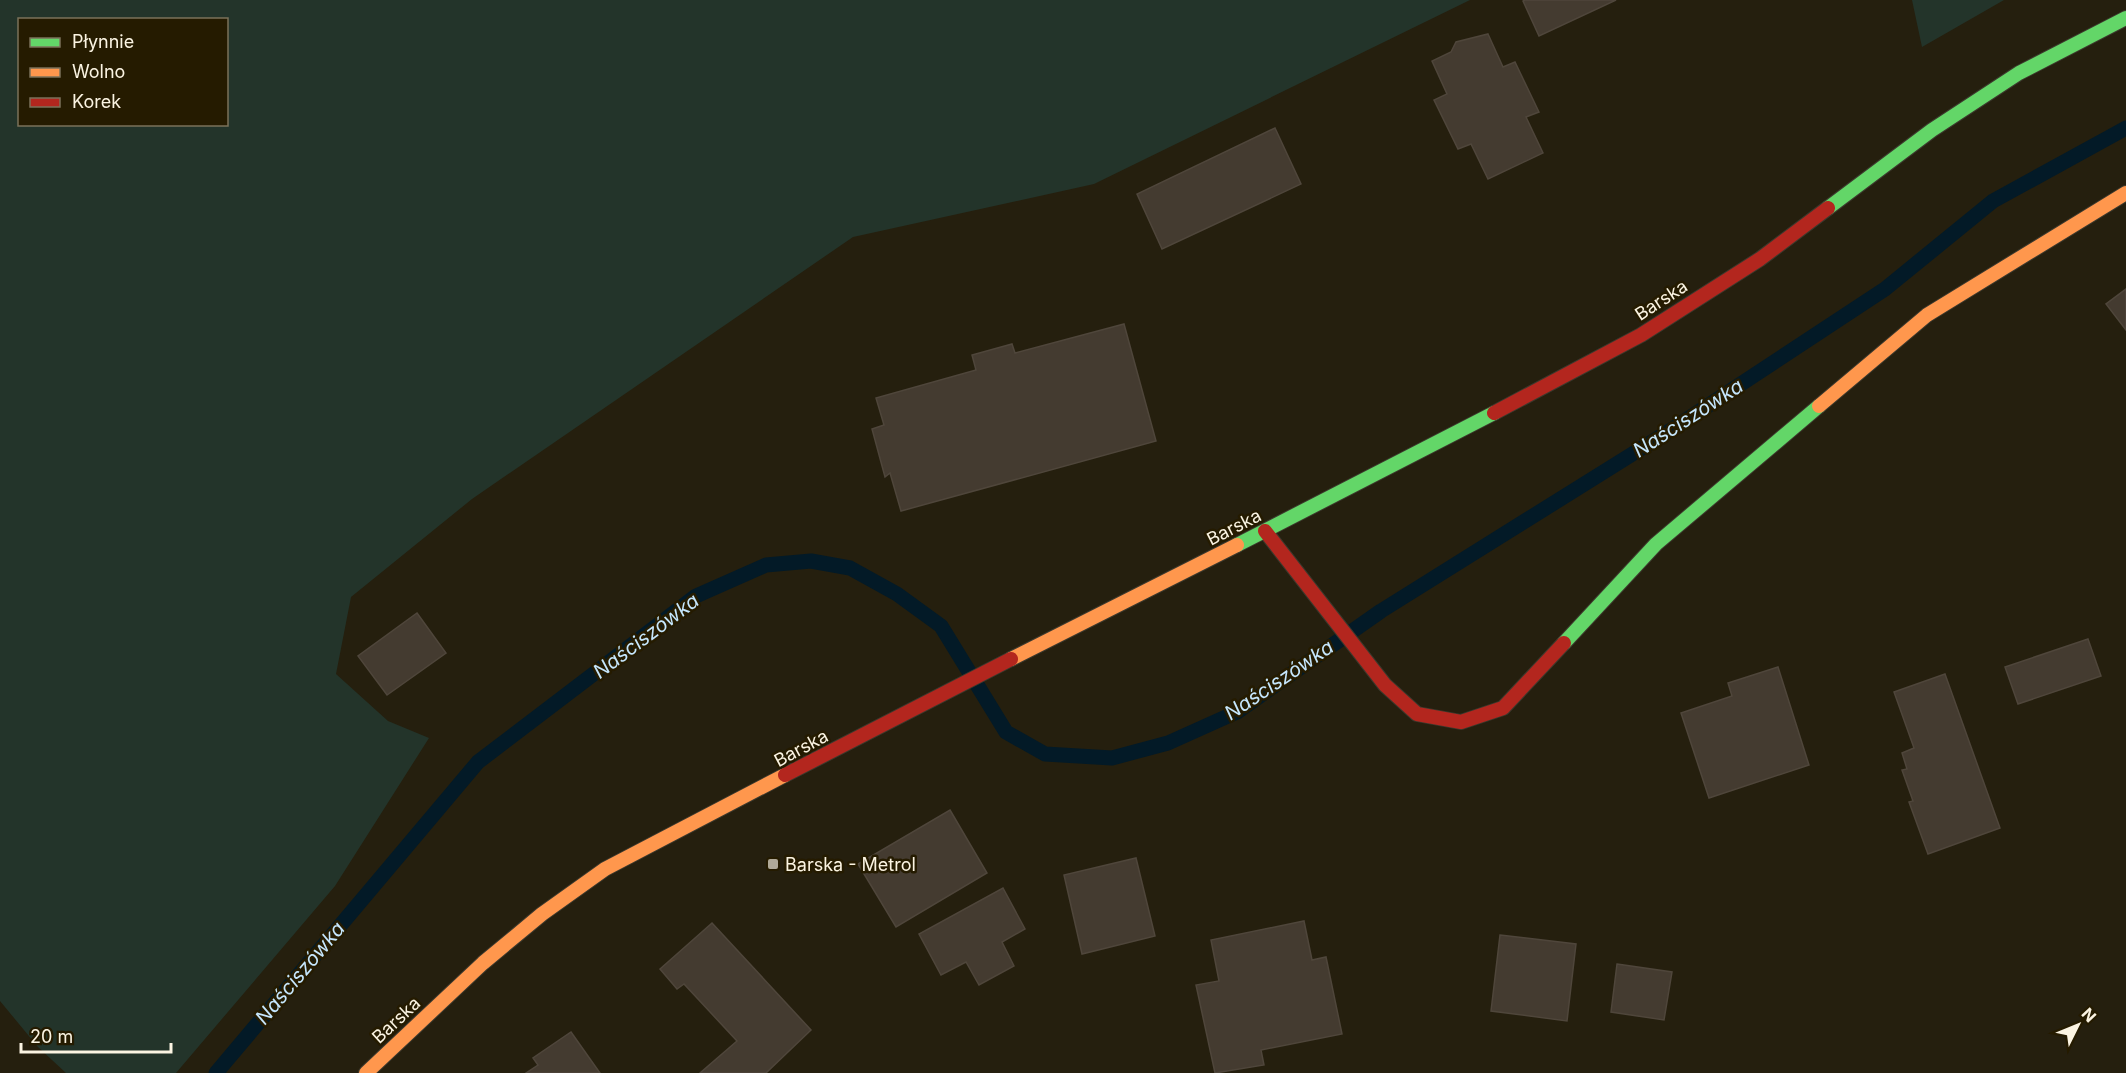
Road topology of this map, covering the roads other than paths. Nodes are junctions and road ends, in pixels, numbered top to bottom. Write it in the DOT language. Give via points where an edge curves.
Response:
graph roads {
  1 [pos="2126,18"];
  2 [pos="2126,193"];
  3 [pos="1265,531"];
  4 [pos="366,1073"];
  1 -- 3 [label="street, Barska" via="2019,73 1942,123 1760,259 1641,335"];
  2 -- 3 [label="street" via="1927,315 1656,544 1503,708 1461,722 1417,714 1385,686"];
  3 -- 4 [label="street, Barska" via="605,869 483,963"];
}
